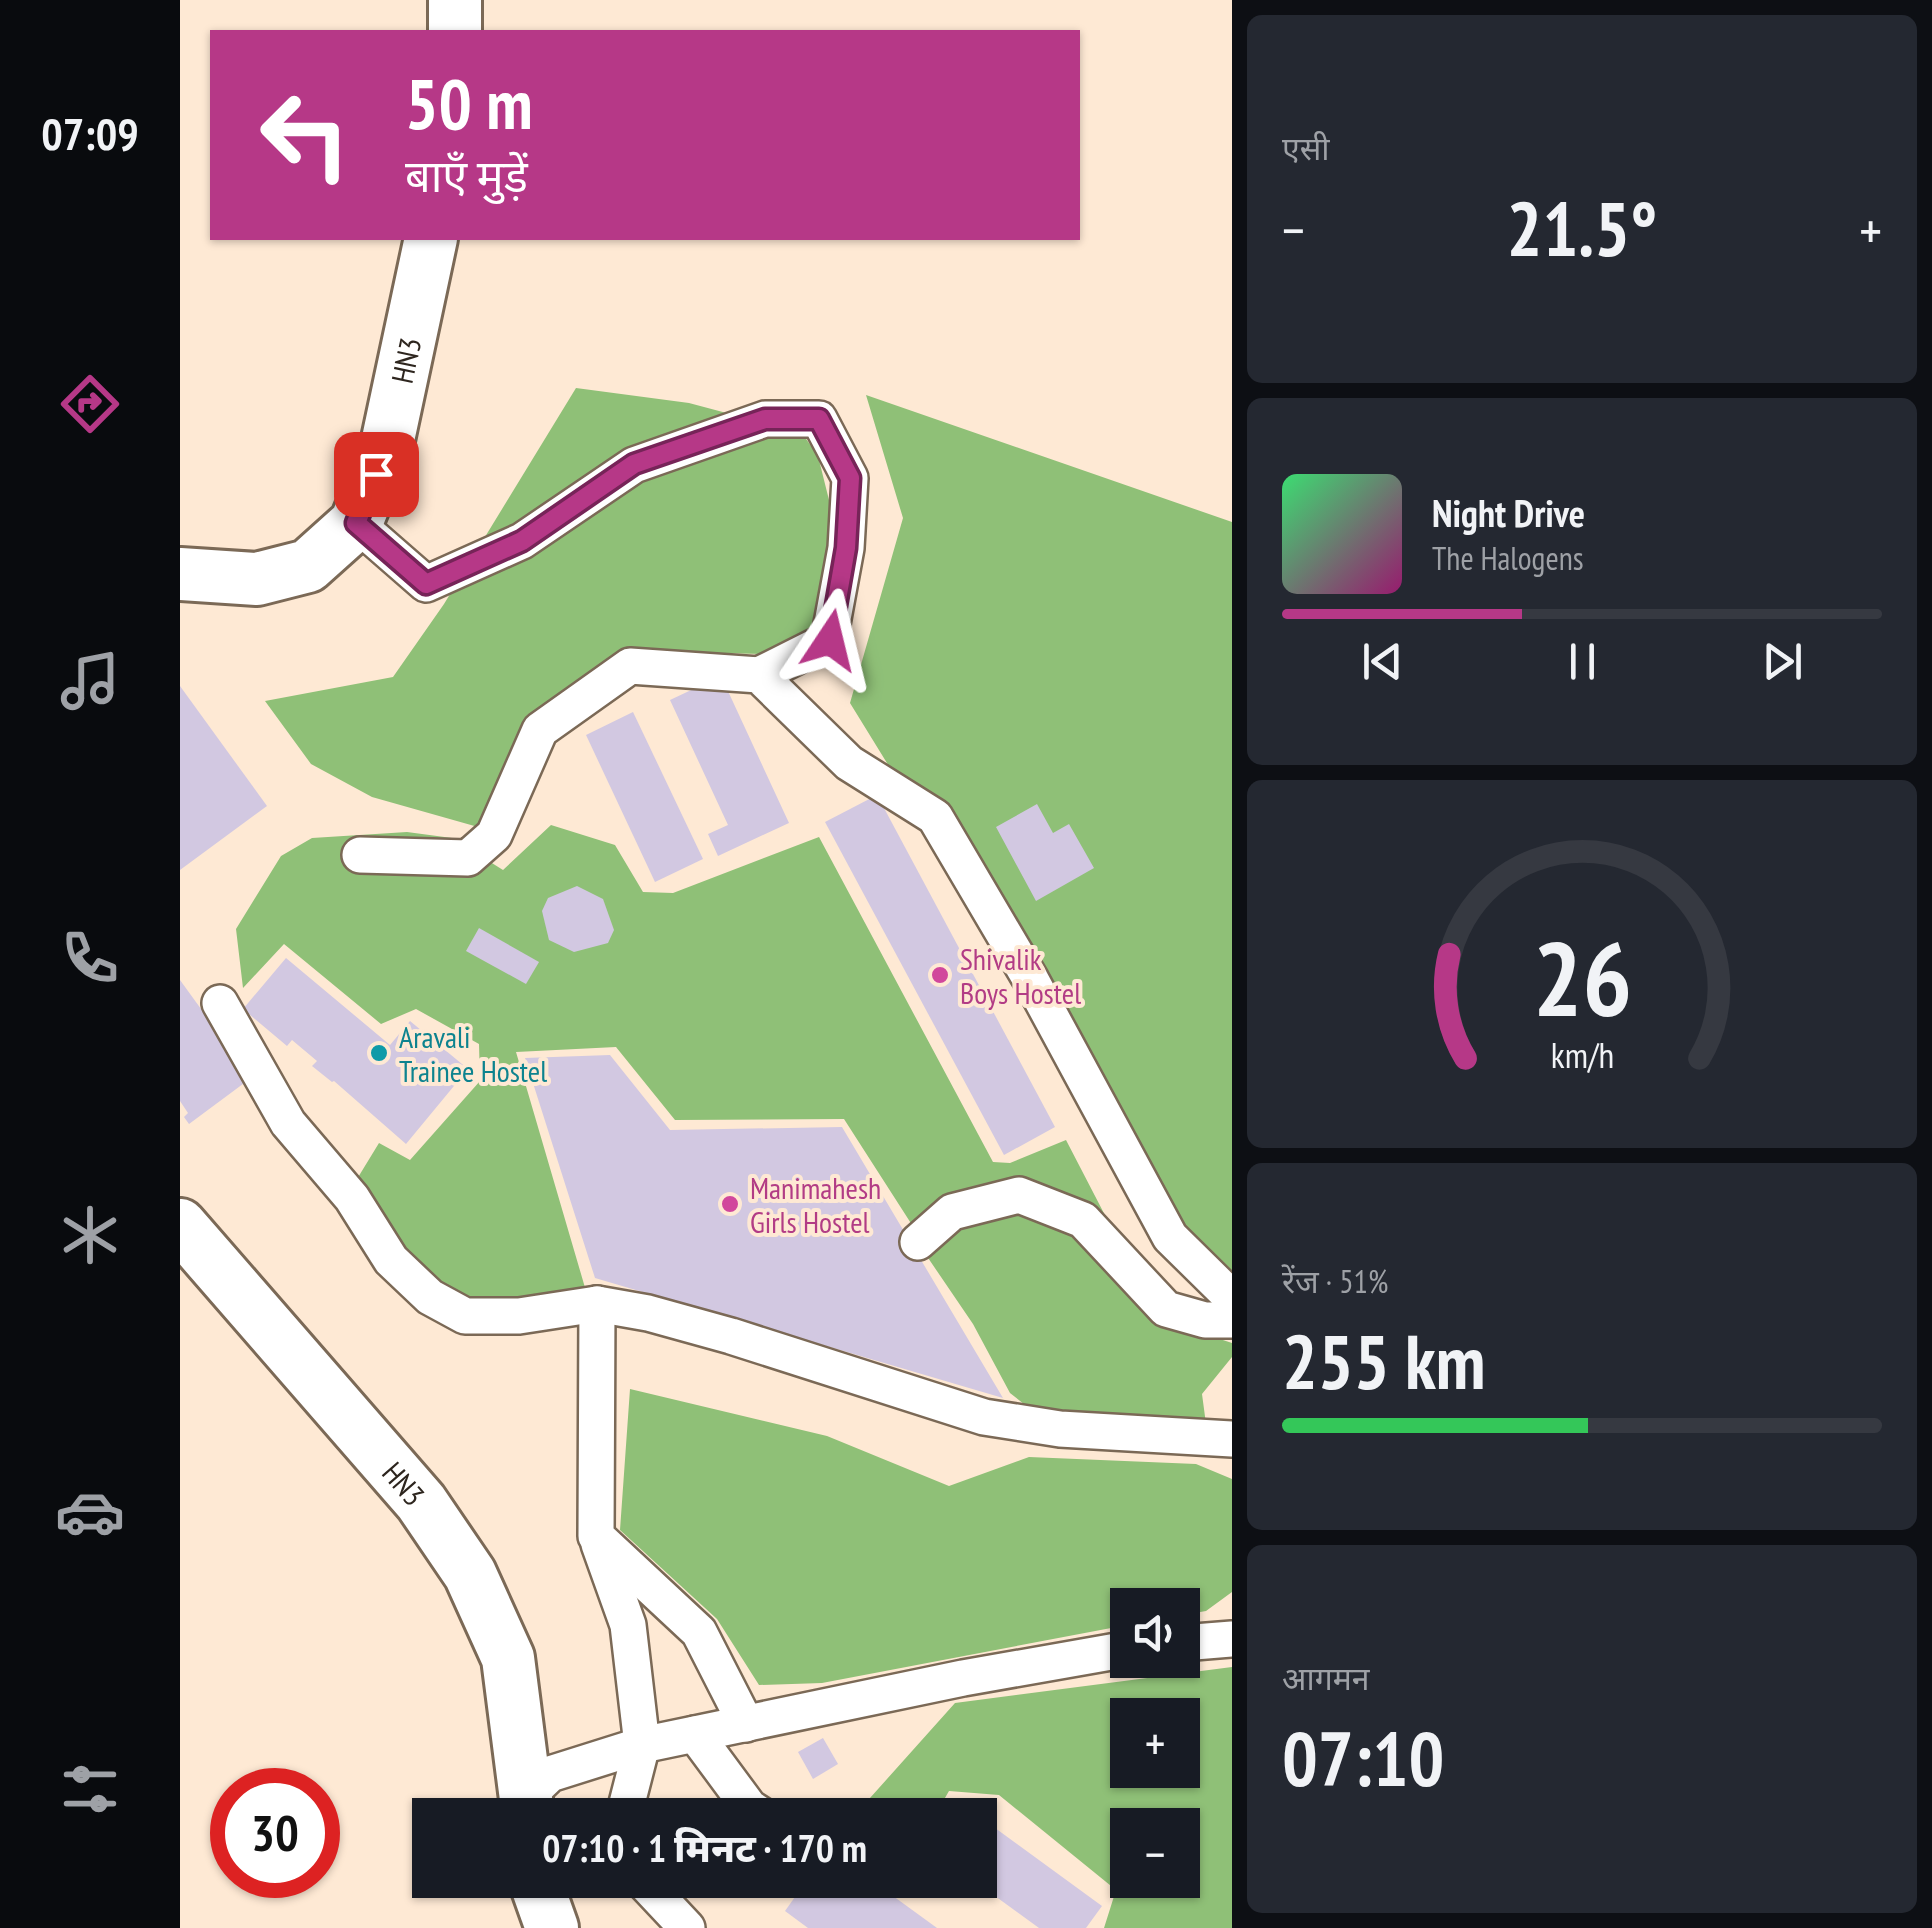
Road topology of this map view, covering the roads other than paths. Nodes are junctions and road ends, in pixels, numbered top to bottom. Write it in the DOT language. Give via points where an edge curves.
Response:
graph roads {
  1 [pos="454,0"];
  2 [pos="455,30"];
  3 [pos="430,240"];
  4 [pos="356,523"];
  5 [pos="180,574"];
  6 [pos="760,676"];
  7 [pos="360,855"];
  8 [pos="220,1003"];
  9 [pos="180,1225"];
  10 [pos="918,1242"];
  11 [pos="1232,1298"];
  12 [pos="597,1304"];
  13 [pos="1232,1320"];
  14 [pos="1232,1439"];
  15 [pos="596,1536"];
  16 [pos="1232,1639"];
  17 [pos="1200,1642"];
  18 [pos="1110,1652"];
  19 [pos="746,1724"];
  20 [pos="695,1734"];
  21 [pos="642,1745"];
  22 [pos="526,1798"];
  23 [pos="533,1798"];
  24 [pos="628,1798"];
  25 [pos="743,1798"];
  26 [pos="541,1898"];
  27 [pos="659,1898"];
  28 [pos="552,1928"];
  29 [pos="688,1928"];
  1 -- 2 [label="highway"];
  3 -- 4 [label="highway, HN3" via="386,449"];
  4 -- 5 [label="highway, HN3" via="308,566 257,579"];
  4 -- 6 [label="street" via="426,584 522,541 634,464 765,419 819,419 850,478 830,640"];
  6 -- 7 [label="street" via="630,666 540,730 494,835 468,858"];
  6 -- 11 [label="street" via="849,764 935,817 1170,1238"];
  8 -- 12 [label="street" via="288,1123 352,1198 391,1260 430,1298 465,1316"];
  9 -- 22 [label="highway, HN3" via="420,1502 470,1574 508,1658"];
  10 -- 13 [label="street" via="952,1212 1019,1195 1083,1220 1166,1309"];
  12 -- 14 [label="street" via="731,1336 984,1417 1060,1429"];
  12 -- 15 [label="street"];
  15 -- 19 [label="street" via="700,1632"];
  15 -- 21 [label="street" via="628,1625"];
  16 -- 17 [label="street"];
  18 -- 19 [label="street"];
  19 -- 20 [label="street"];
  20 -- 21 [label="street"];
  20 -- 25 [label="street"];
  21 -- 23 [label="street" via="550,1774"];
  21 -- 24 [label="street"];
  26 -- 28 [label="highway"];
  27 -- 29 [label="street"];
}
